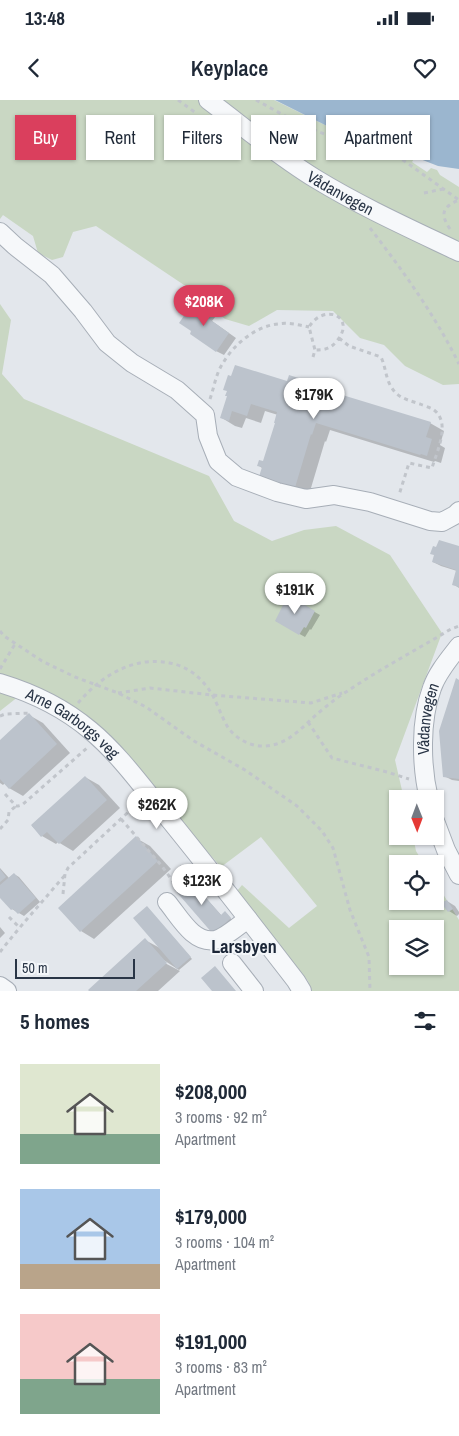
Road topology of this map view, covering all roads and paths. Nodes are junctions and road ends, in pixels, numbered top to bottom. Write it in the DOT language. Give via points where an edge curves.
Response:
graph roads {
  1 [pos="208,100"];
  2 [pos="256,100"];
  3 [pos="443,188"];
  4 [pos="424,193"];
  5 [pos="459,200"];
  6 [pos="358,203"];
  7 [pos="0,232"];
  8 [pos="455,233"];
  9 [pos="459,252"];
  10 [pos="308,327"];
  11 [pos="339,338"];
  12 [pos="315,350"];
  13 [pos="313,358"];
  14 [pos="459,364"];
  15 [pos="205,415"];
  16 [pos="395,510"];
  17 [pos="459,511"];
  18 [pos="459,626"];
  19 [pos="0,631"];
  20 [pos="15,644"];
  21 [pos="459,646"];
  22 [pos="0,669"];
  23 [pos="0,683"];
  24 [pos="96,685"];
  25 [pos="346,692"];
  26 [pos="118,693"];
  27 [pos="212,696"];
  28 [pos="68,714"];
  29 [pos="308,722"];
  30 [pos="98,738"];
  31 [pos="423,790"];
  32 [pos="427,790"];
  33 [pos="5,794"];
  34 [pos="148,794"];
  35 [pos="16,806"];
  36 [pos="121,819"];
  37 [pos="0,830"];
  38 [pos="444,845"];
  39 [pos="191,846"];
  40 [pos="65,874"];
  41 [pos="459,875"];
  42 [pos="174,883"];
  43 [pos="63,894"];
  44 [pos="167,902"];
  45 [pos="10,917"];
  46 [pos="248,918"];
  47 [pos="19,927"];
  48 [pos="0,952"];
  49 [pos="232,963"];
  50 [pos="0,986"];
  51 [pos="7,991"];
  52 [pos="254,991"];
  53 [pos="302,991"];
  54 [pos="370,991"];
  1 -- 6 [label="street, Vådanvegen" via="314,178"];
  2 -- 3 [label="path" via="324,133 386,148"];
  3 -- 4 [label="path"];
  3 -- 5 [label="path"];
  5 -- 8 [label="path" via="448,205 444,214"];
  6 -- 9 [label="street, Vådanvegen"];
  6 -- 14 [label="path" via="361,216 423,300"];
  7 -- 15 [label="street" via="52,275 107,343 132,363 177,390"];
  10 -- 11 [label="path" via="320,316 335,314 344,328"];
  10 -- 12 [label="path"];
  10 -- 15 [label="path" via="278,324 249,335 222,364"];
  11 -- 12 [label="path" via="333,346"];
  11 -- 16 [label="path" via="349,346 381,357 395,392 403,399 433,408 442,423 432,468 409,463"];
  12 -- 13 [label="path"];
  15 -- 16 [label="street" via="208,436 218,461 237,477 277,492 306,498 334,495"];
  16 -- 17 [label="street" via="442,522"];
  18 -- 25 [label="path"];
  19 -- 20 [label="path"];
  20 -- 22 [label="path"];
  20 -- 24 [label="path" via="42,661"];
  21 -- 32 [label="street, Vådanvegen" via="432,686 426,710 423,742"];
  23 -- 28 [label="street, Arne Garborgs veg" via="39,697"];
  24 -- 26 [label="path"];
  24 -- 27 [label="path" via="116,670 156,661 185,668 199,678"];
  24 -- 28 [label="path"];
  25 -- 27 [label="path" via="311,703"];
  25 -- 29 [label="path"];
  26 -- 27 [label="path" via="150,688"];
  26 -- 54 [label="path" via="146,707 194,741 245,770 297,806 322,831 334,848 350,910 369,957"];
  27 -- 29 [label="path" via="229,728 240,739 253,745 278,744 290,739"];
  28 -- 30 [label="street, Arne Garborgs veg"];
  29 -- 31 [label="path" via="332,758 387,772"];
  30 -- 34 [label="street, Arne Garborgs veg"];
  30 -- 35 [label="path" via="22,805"];
  33 -- 35 [label="path"];
  34 -- 36 [label="path"];
  34 -- 39 [label="street, Arne Garborgs veg"];
  35 -- 37 [label="path"];
  36 -- 40 [label="path"];
  36 -- 42 [label="path"];
  38 -- 41 [label="street"];
  39 -- 42 [label="path"];
  39 -- 46 [label="street, Arne Garborgs veg"];
  40 -- 43 [label="path"];
  40 -- 47 [label="path"];
  42 -- 44 [label="path" via="166,894"];
  44 -- 46 [label="street" via="191,932 201,939 216,940"];
  45 -- 47 [label="path"];
  46 -- 53 [label="street, Arne Garborgs veg"];
  47 -- 48 [label="path"];
  49 -- 52 [label="street"];
  50 -- 51 [label="street"];
}
